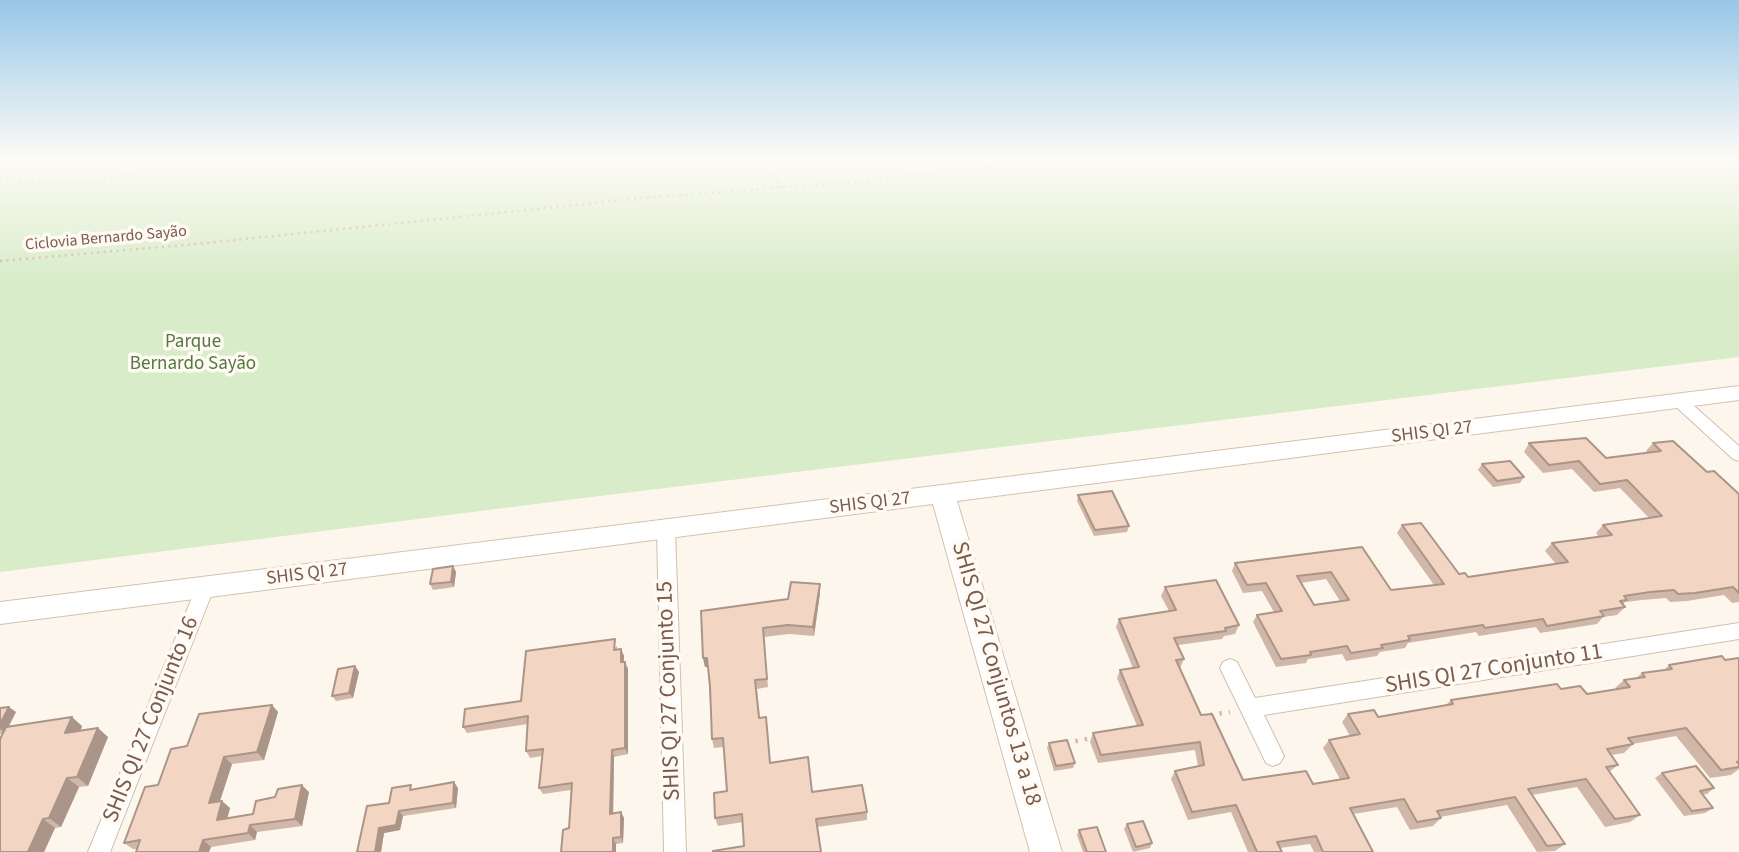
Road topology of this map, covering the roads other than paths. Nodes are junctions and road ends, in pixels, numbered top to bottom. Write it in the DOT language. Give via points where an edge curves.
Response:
graph roads {
  1 [pos="1739,393"];
  2 [pos="1679,401"];
  3 [pos="1739,455"];
  4 [pos="943,495"];
  5 [pos="666,530"];
  6 [pos="205,588"];
  7 [pos="0,613"];
  8 [pos="1739,631"];
  9 [pos="1230,668"];
  10 [pos="1249,708"];
  11 [pos="1273,756"];
  12 [pos="99,852"];
  13 [pos="675,852"];
  14 [pos="1046,852"];
  1 -- 2 [label="street, SHIS QI 27"];
  2 -- 3 [label="street"];
  2 -- 4 [label="street, SHIS QI 27"];
  4 -- 5 [label="street, SHIS QI 27"];
  4 -- 14 [label="street, SHIS QI 27 Conjuntos 13 a 18"];
  5 -- 6 [label="street, SHIS QI 27"];
  5 -- 13 [label="street, SHIS QI 27 Conjunto 15"];
  6 -- 7 [label="street, SHIS QI 27"];
  6 -- 12 [label="street, SHIS QI 27 Conjunto 16"];
  8 -- 10 [label="street, SHIS QI 27 Conjunto 11"];
  9 -- 10 [label="street"];
  10 -- 11 [label="street"];
}
